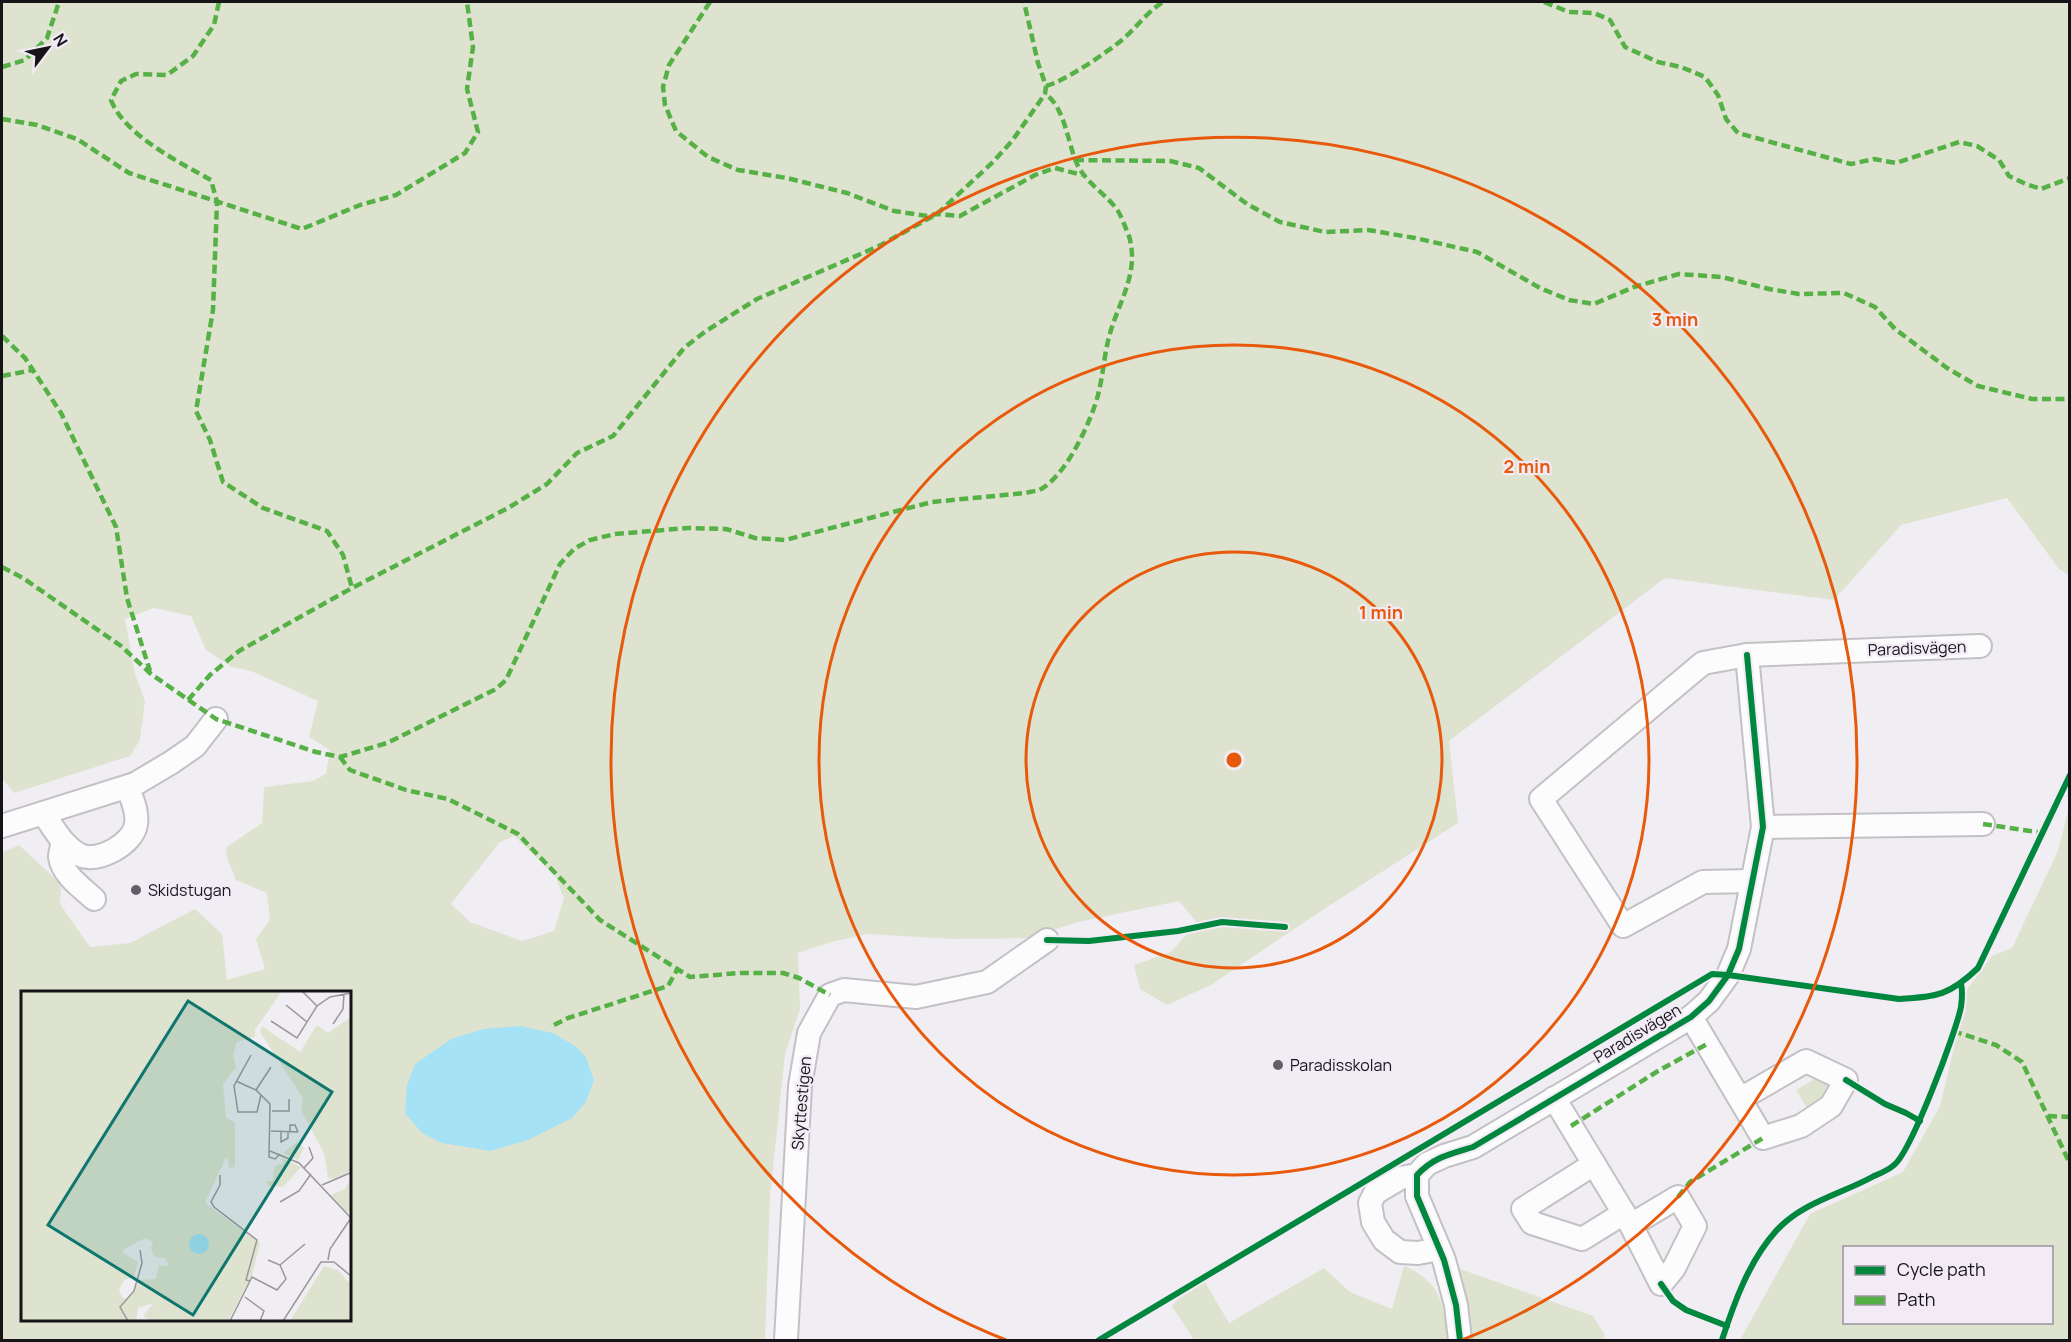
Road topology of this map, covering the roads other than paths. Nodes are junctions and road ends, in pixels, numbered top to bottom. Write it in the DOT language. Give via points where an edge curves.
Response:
graph roads {
  1 [pos="1980,646"];
  2 [pos="1747,655"];
  3 [pos="216,719"];
  4 [pos="131,786"];
  5 [pos="43,813"];
  6 [pos="1983,825"];
  7 [pos="2,826"];
  8 [pos="1764,826"];
  9 [pos="63,842"];
  10 [pos="1751,881"];
  11 [pos="94,899"];
  12 [pos="1047,940"];
  13 [pos="1691,1017"];
  14 [pos="1554,1098"];
  15 [pos="1740,1100"];
  16 [pos="1594,1164"];
  17 [pos="1417,1175"];
  18 [pos="1439,1249"];
  19 [pos="786,1341"];
  20 [pos="1460,1341"];
  1 -- 2 [label="street, Paradisvägen"];
  2 -- 8 [label="street, Paradisvägen"];
  2 -- 10 [label="street, Paradisvägen" via="1703,663 1541,799 1623,926 1703,882"];
  3 -- 4 [label="street" via="195,746"];
  4 -- 5 [label="street"];
  4 -- 9 [label="street" via="137,821 121,848 82,857"];
  5 -- 7 [label="street"];
  5 -- 9 [label="street"];
  6 -- 8 [label="street"];
  8 -- 10 [label="street, Paradisvägen"];
  9 -- 11 [label="street" via="63,866"];
  10 -- 13 [label="street, Paradisvägen" via="1739,949 1728,975"];
  12 -- 19 [label="street, Skyttestigen" via="987,982 916,998 844,990 830,995 809,1033 800,1086"];
  13 -- 14 [label="street, Paradisvägen"];
  13 -- 15 [label="street, Paradisvägen"];
  14 -- 16 [label="street"];
  14 -- 17 [label="street, Paradisvägen" via="1473,1147 1427,1164"];
  16 -- 16 [label="street" via="1523,1209 1532,1223 1582,1239 1628,1219"];
  17 -- 18 [label="street" via="1417,1196"];
  17 -- 18 [label="street, Paradisvägen" via="1400,1178 1375,1193 1370,1203 1373,1222 1384,1240 1400,1252"];
  18 -- 20 [label="street" via="1456,1305"];
}
